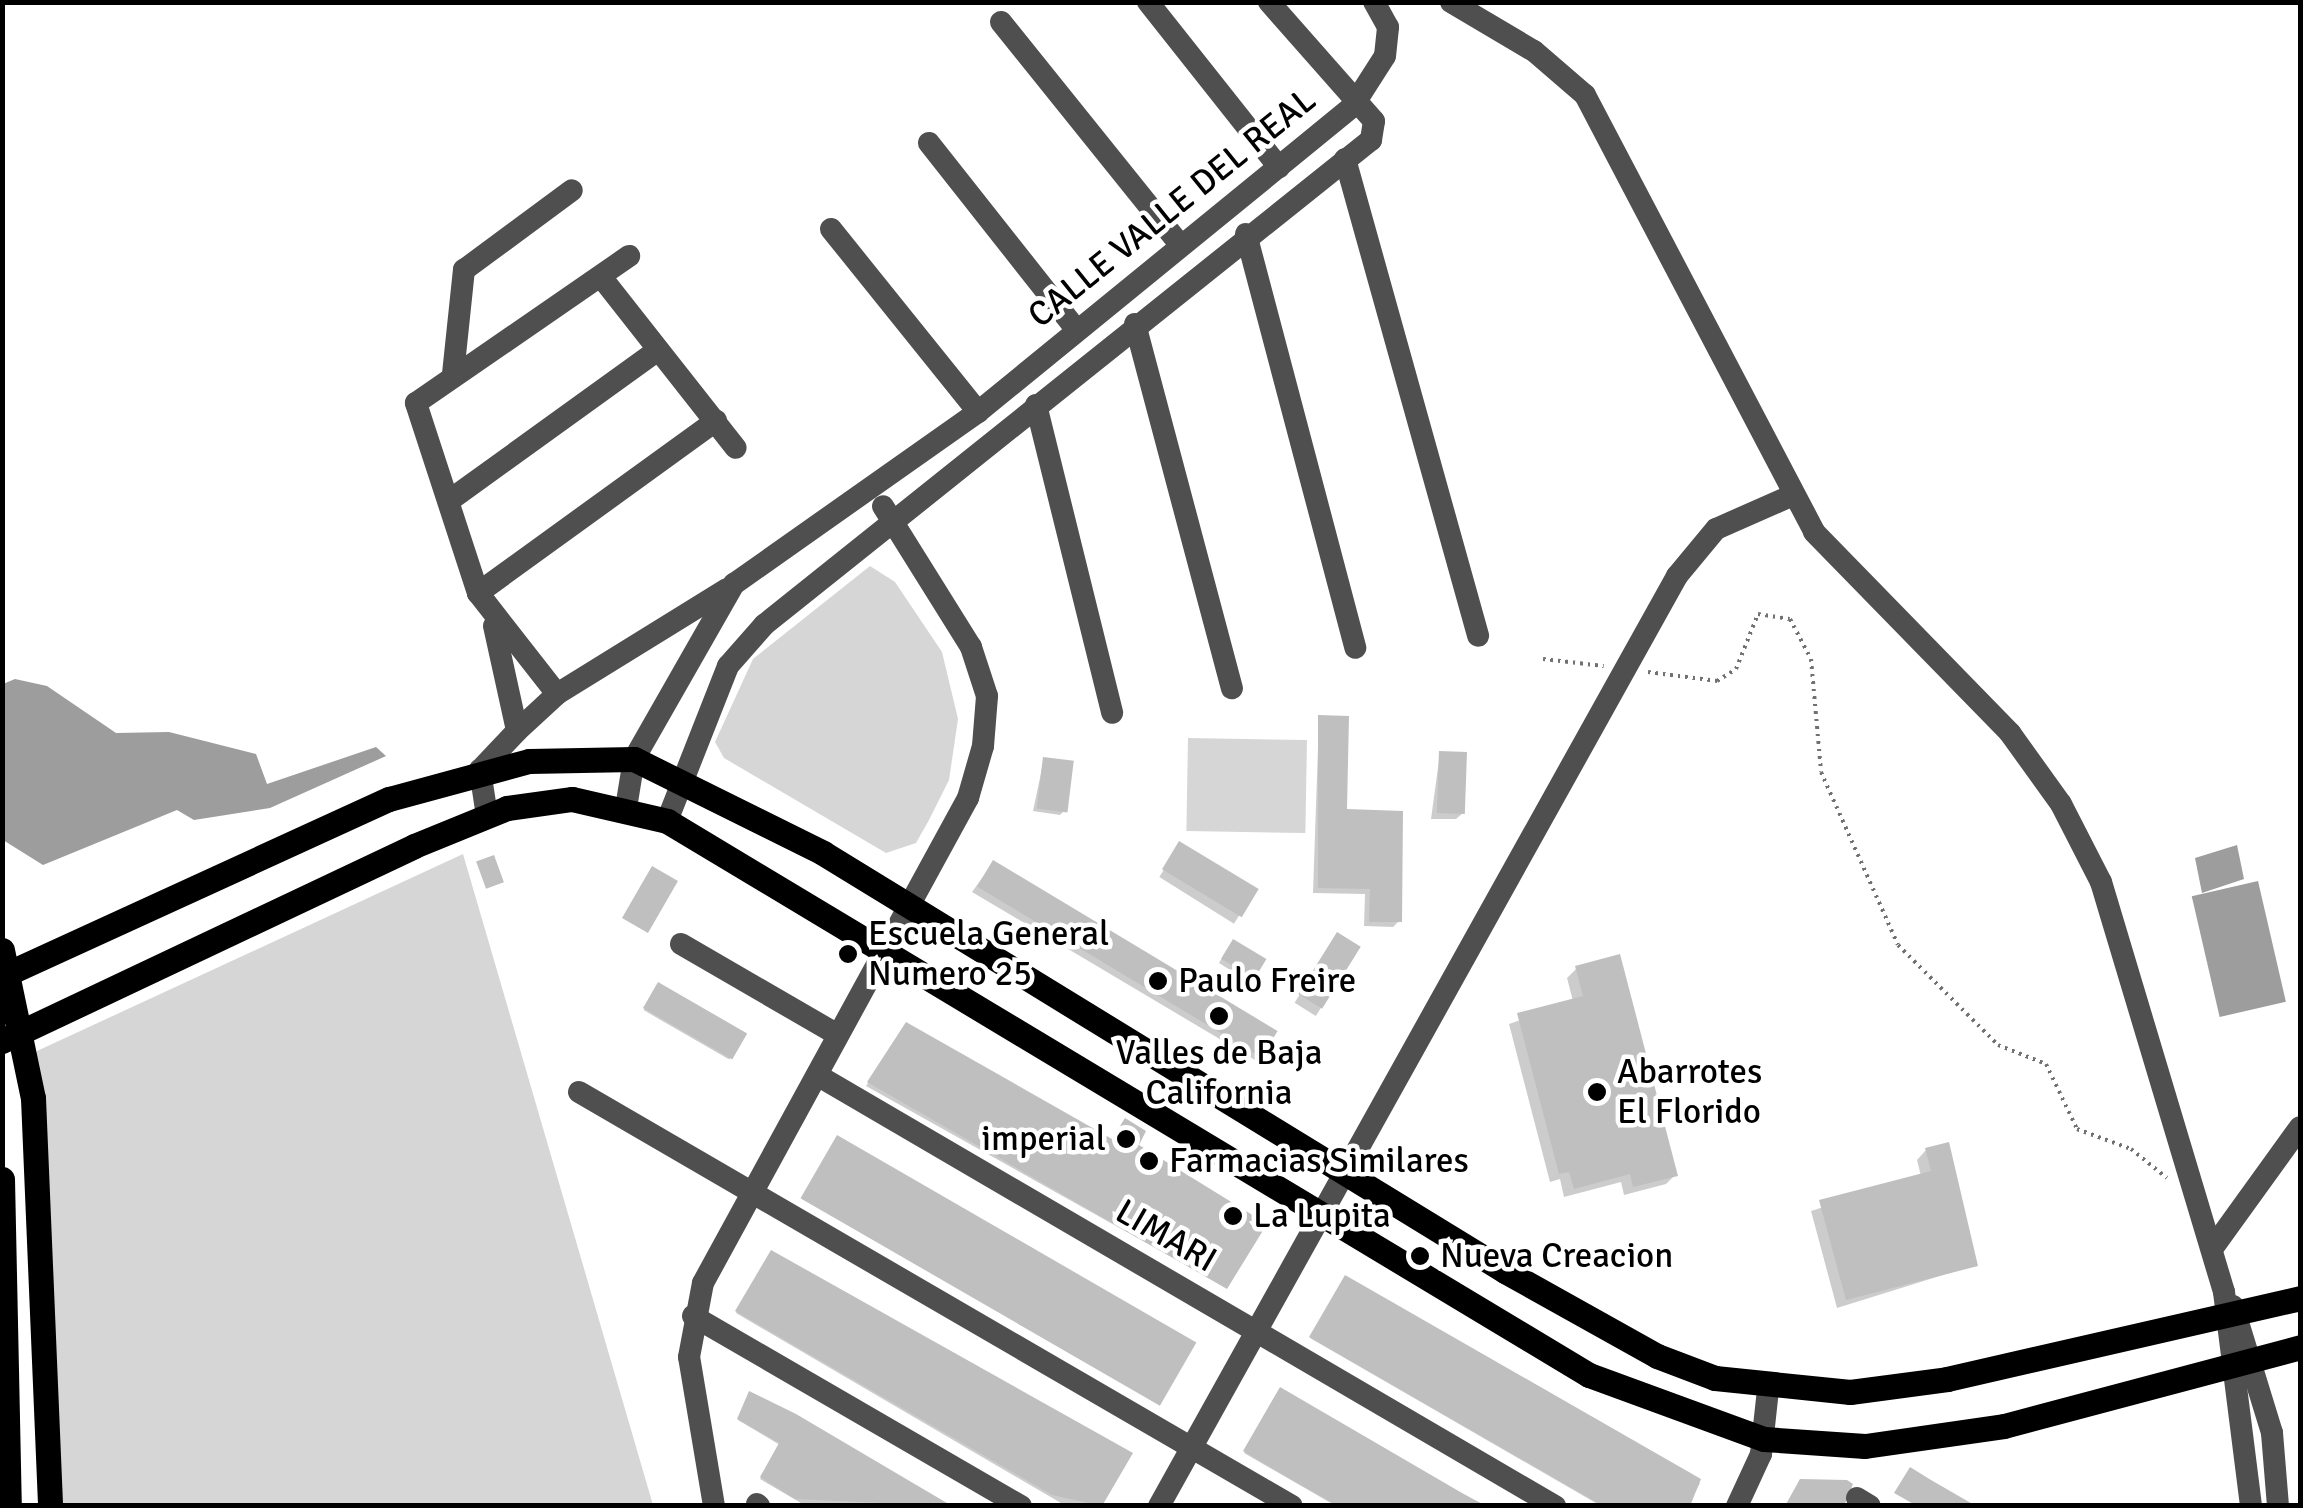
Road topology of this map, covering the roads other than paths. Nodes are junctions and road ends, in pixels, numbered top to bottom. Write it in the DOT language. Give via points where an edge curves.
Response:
graph roads {
  1 [pos="1148,2"];
  2 [pos="1269,2"];
  3 [pos="1374,2"];
  4 [pos="1451,2"];
  5 [pos="1001,22"];
  6 [pos="1353,106"];
  7 [pos="929,143"];
  8 [pos="1345,159"];
  9 [pos="1280,167"];
  10 [pos="572,190"];
  11 [pos="830,228"];
  12 [pos="1246,234"];
  13 [pos="1180,245"];
  14 [pos="628,256"];
  15 [pos="602,278"];
  16 [pos="1135,324"];
  17 [pos="1076,329"];
  18 [pos="658,350"];
  19 [pos="453,374"];
  20 [pos="1036,405"];
  21 [pos="978,412"];
  22 [pos="716,421"];
  23 [pos="736,448"];
  24 [pos="872,493"];
  25 [pos="1793,496"];
  26 [pos="450,500"];
  27 [pos="893,518"];
  28 [pos="734,584"];
  29 [pos="478,592"];
  30 [pos="494,622"];
  31 [pos="1478,636"];
  32 [pos="1355,648"];
  33 [pos="1232,688"];
  34 [pos="557,694"];
  35 [pos="1112,712"];
  36 [pos="517,731"];
  37 [pos="634,760"];
  38 [pos="480,770"];
  39 [pos="678,779"];
  40 [pos="626,808"];
  41 [pos="487,816"];
  42 [pos="667,820"];
  43 [pos="910,905"];
  44 [pos="681,944"];
  45 [pos="886,946"];
  46 [pos="5,966"];
  47 [pos="14,1035"];
  48 [pos="838,1035"];
  49 [pos="817,1074"];
  50 [pos="579,1092"];
  51 [pos="2300,1127"];
  52 [pos="1349,1178"];
  53 [pos="2,1179"];
  54 [pos="751,1190"];
  55 [pos="1326,1218"];
  56 [pos="2212,1249"];
  57 [pos="2300,1298"];
  58 [pos="692,1316"];
  59 [pos="2232,1317"];
  60 [pos="1258,1331"];
  61 [pos="2300,1347"];
  62 [pos="2242,1363"];
  63 [pos="1768,1390"];
  64 [pos="1764,1439"];
  65 [pos="1192,1448"];
  66 [pos="2285,1501"];
  67 [pos="9,1506"];
  68 [pos="50,1506"];
  69 [pos="714,1506"];
  70 [pos="1020,1506"];
  71 [pos="1159,1506"];
  72 [pos="1292,1506"];
  73 [pos="1555,1506"];
  74 [pos="1736,1506"];
  75 [pos="2251,1506"];
  1 -- 9 [label="street"];
  2 -- 6 [label="street"];
  3 -- 6 [label="street" via="1388,26 1386,56"];
  4 -- 25 [label="street" via="1534,51 1584,94 1719,337"];
  5 -- 13 [label="street"];
  6 -- 8 [label="street, CALLE VALLE DEL REAL" via="1375,130"];
  6 -- 9 [label="street, CALLE VALLE DEL REAL"];
  7 -- 17 [label="street"];
  8 -- 12 [label="street, CALLE VALLE DEL REAL"];
  8 -- 31 [label="street"];
  9 -- 13 [label="street, CALLE VALLE DEL REAL"];
  10 -- 19 [label="street" via="464,270"];
  11 -- 21 [label="street"];
  12 -- 16 [label="street, CALLE VALLE DEL REAL"];
  12 -- 32 [label="street"];
  13 -- 17 [label="street, CALLE VALLE DEL REAL"];
  14 -- 15 [label="street"];
  15 -- 18 [label="street"];
  15 -- 19 [label="street"];
  16 -- 20 [label="street, CALLE VALLE DEL REAL"];
  16 -- 33 [label="street"];
  17 -- 21 [label="street, CALLE VALLE DEL REAL"];
  18 -- 22 [label="street"];
  18 -- 26 [label="street"];
  19 -- 26 [label="street" via="416,403"];
  20 -- 27 [label="street, CALLE VALLE DEL REAL"];
  20 -- 35 [label="street"];
  21 -- 24 [label="street, CALLE VALLE DEL REAL"];
  22 -- 23 [label="street"];
  22 -- 29 [label="street"];
  24 -- 27 [label="street"];
  24 -- 28 [label="street, CALLE VALLE DEL REAL"];
  25 -- 52 [label="street" via="1716,529 1626,668"];
  25 -- 56 [label="street" via="1814,532 2010,733 2062,804 2101,882"];
  26 -- 29 [label="street"];
  27 -- 39 [label="street, CALLE VALLE DEL REAL" via="728,666"];
  27 -- 43 [label="street" via="971,647 988,696 968,798"];
  28 -- 34 [label="street"];
  28 -- 37 [label="street, CALLE VALLE DEL REAL"];
  29 -- 30 [label="street"];
  30 -- 34 [label="street"];
  30 -- 36 [label="street"];
  34 -- 36 [label="street"];
  36 -- 38 [label="street"];
  37 -- 38 [label="main road" via="576,756"];
  37 -- 39 [label="main road"];
  37 -- 40 [label="street, CALLE VALLE DEL REAL"];
  38 -- 41 [label="street"];
  38 -- 46 [label="main road" via="389,799"];
  39 -- 42 [label="street, CALLE VALLE DEL REAL"];
  39 -- 43 [label="main road"];
  40 -- 41 [label="main road" via="572,799"];
  40 -- 42 [label="main road"];
  41 -- 47 [label="main road"];
  42 -- 45 [label="main road"];
  43 -- 45 [label="street"];
  43 -- 52 [label="main road"];
  44 -- 48 [label="street"];
  45 -- 48 [label="street"];
  45 -- 55 [label="main road"];
  46 -- 47 [label="main road"];
  47 -- 68 [label="main road"];
  48 -- 49 [label="street"];
  49 -- 54 [label="street"];
  49 -- 60 [label="street, LIMARI"];
  50 -- 54 [label="street"];
  51 -- 56 [label="street"];
  52 -- 55 [label="street"];
  52 -- 63 [label="main road" via="1657,1356"];
  53 -- 67 [label="main road"];
  54 -- 58 [label="street"];
  54 -- 65 [label="street"];
  55 -- 60 [label="street"];
  55 -- 64 [label="main road" via="1589,1375"];
  56 -- 59 [label="street"];
  57 -- 59 [label="main road"];
  58 -- 69 [label="street" via="692,1389"];
  58 -- 70 [label="street"];
  59 -- 62 [label="street"];
  59 -- 63 [label="main road" via="1947,1379"];
  60 -- 65 [label="street"];
  60 -- 73 [label="street, LIMARI"];
  61 -- 62 [label="main road"];
  62 -- 64 [label="main road" via="1987,1428 1866,1446"];
  62 -- 66 [label="street"];
  62 -- 75 [label="street"];
  63 -- 64 [label="street"];
  64 -- 74 [label="street"];
  65 -- 71 [label="street"];
  65 -- 72 [label="street"];
}
